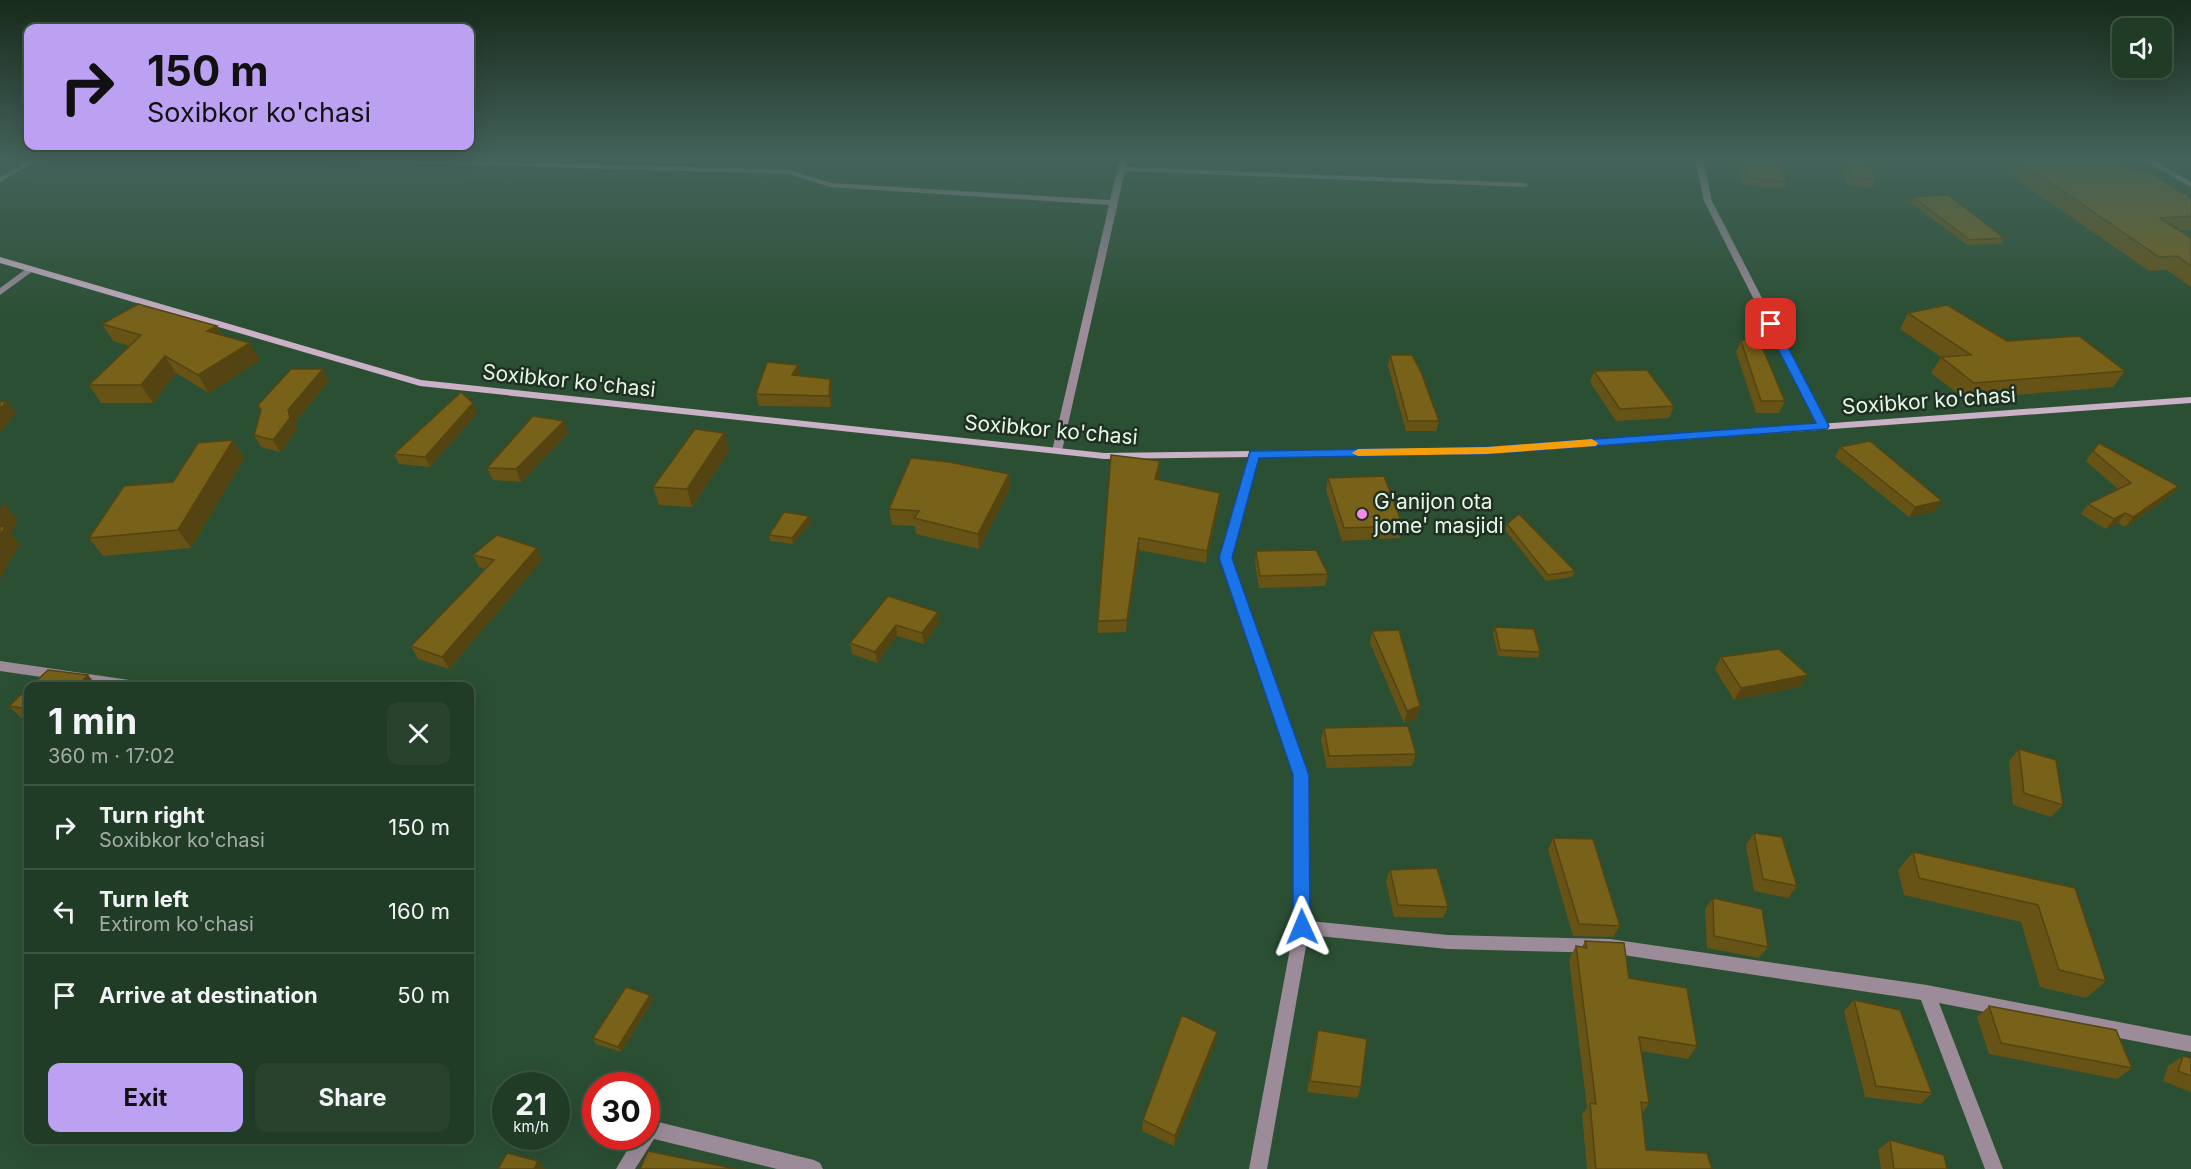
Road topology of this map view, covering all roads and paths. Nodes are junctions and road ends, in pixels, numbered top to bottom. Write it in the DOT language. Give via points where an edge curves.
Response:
graph roads {
  1 [pos="1112,214"];
  2 [pos="1714,214"];
  3 [pos="0,260"];
  4 [pos="30,269"];
  5 [pos="0,292"];
  6 [pos="2191,399"];
  7 [pos="1823,426"];
  8 [pos="1057,451"];
  9 [pos="1254,454"];
  10 [pos="0,666"];
  11 [pos="109,682"];
  12 [pos="1302,927"];
  13 [pos="1927,993"];
  14 [pos="2191,1044"];
  15 [pos="660,1131"];
  16 [pos="638,1150"];
  17 [pos="626,1169"];
  18 [pos="813,1169"];
  19 [pos="1258,1169"];
  20 [pos="1994,1169"];
  1 -- 8 [label="street"];
  2 -- 7 [label="street"];
  3 -- 4 [label="main road, Soxibkor ko'chasi"];
  4 -- 5 [label="street"];
  4 -- 8 [label="main road, Soxibkor ko'chasi" via="420,383"];
  6 -- 7 [label="main road, Soxibkor ko'chasi"];
  7 -- 9 [label="main road, Soxibkor ko'chasi" via="1487,451"];
  8 -- 9 [label="main road, Soxibkor ko'chasi" via="1104,456"];
  9 -- 12 [label="street" via="1226,558 1301,775"];
  10 -- 11 [label="street"];
  12 -- 13 [label="street" via="1448,942 1610,946"];
  12 -- 19 [label="street"];
  13 -- 14 [label="street"];
  13 -- 20 [label="street"];
  15 -- 18 [label="street"];
  16 -- 17 [label="street"];
}
